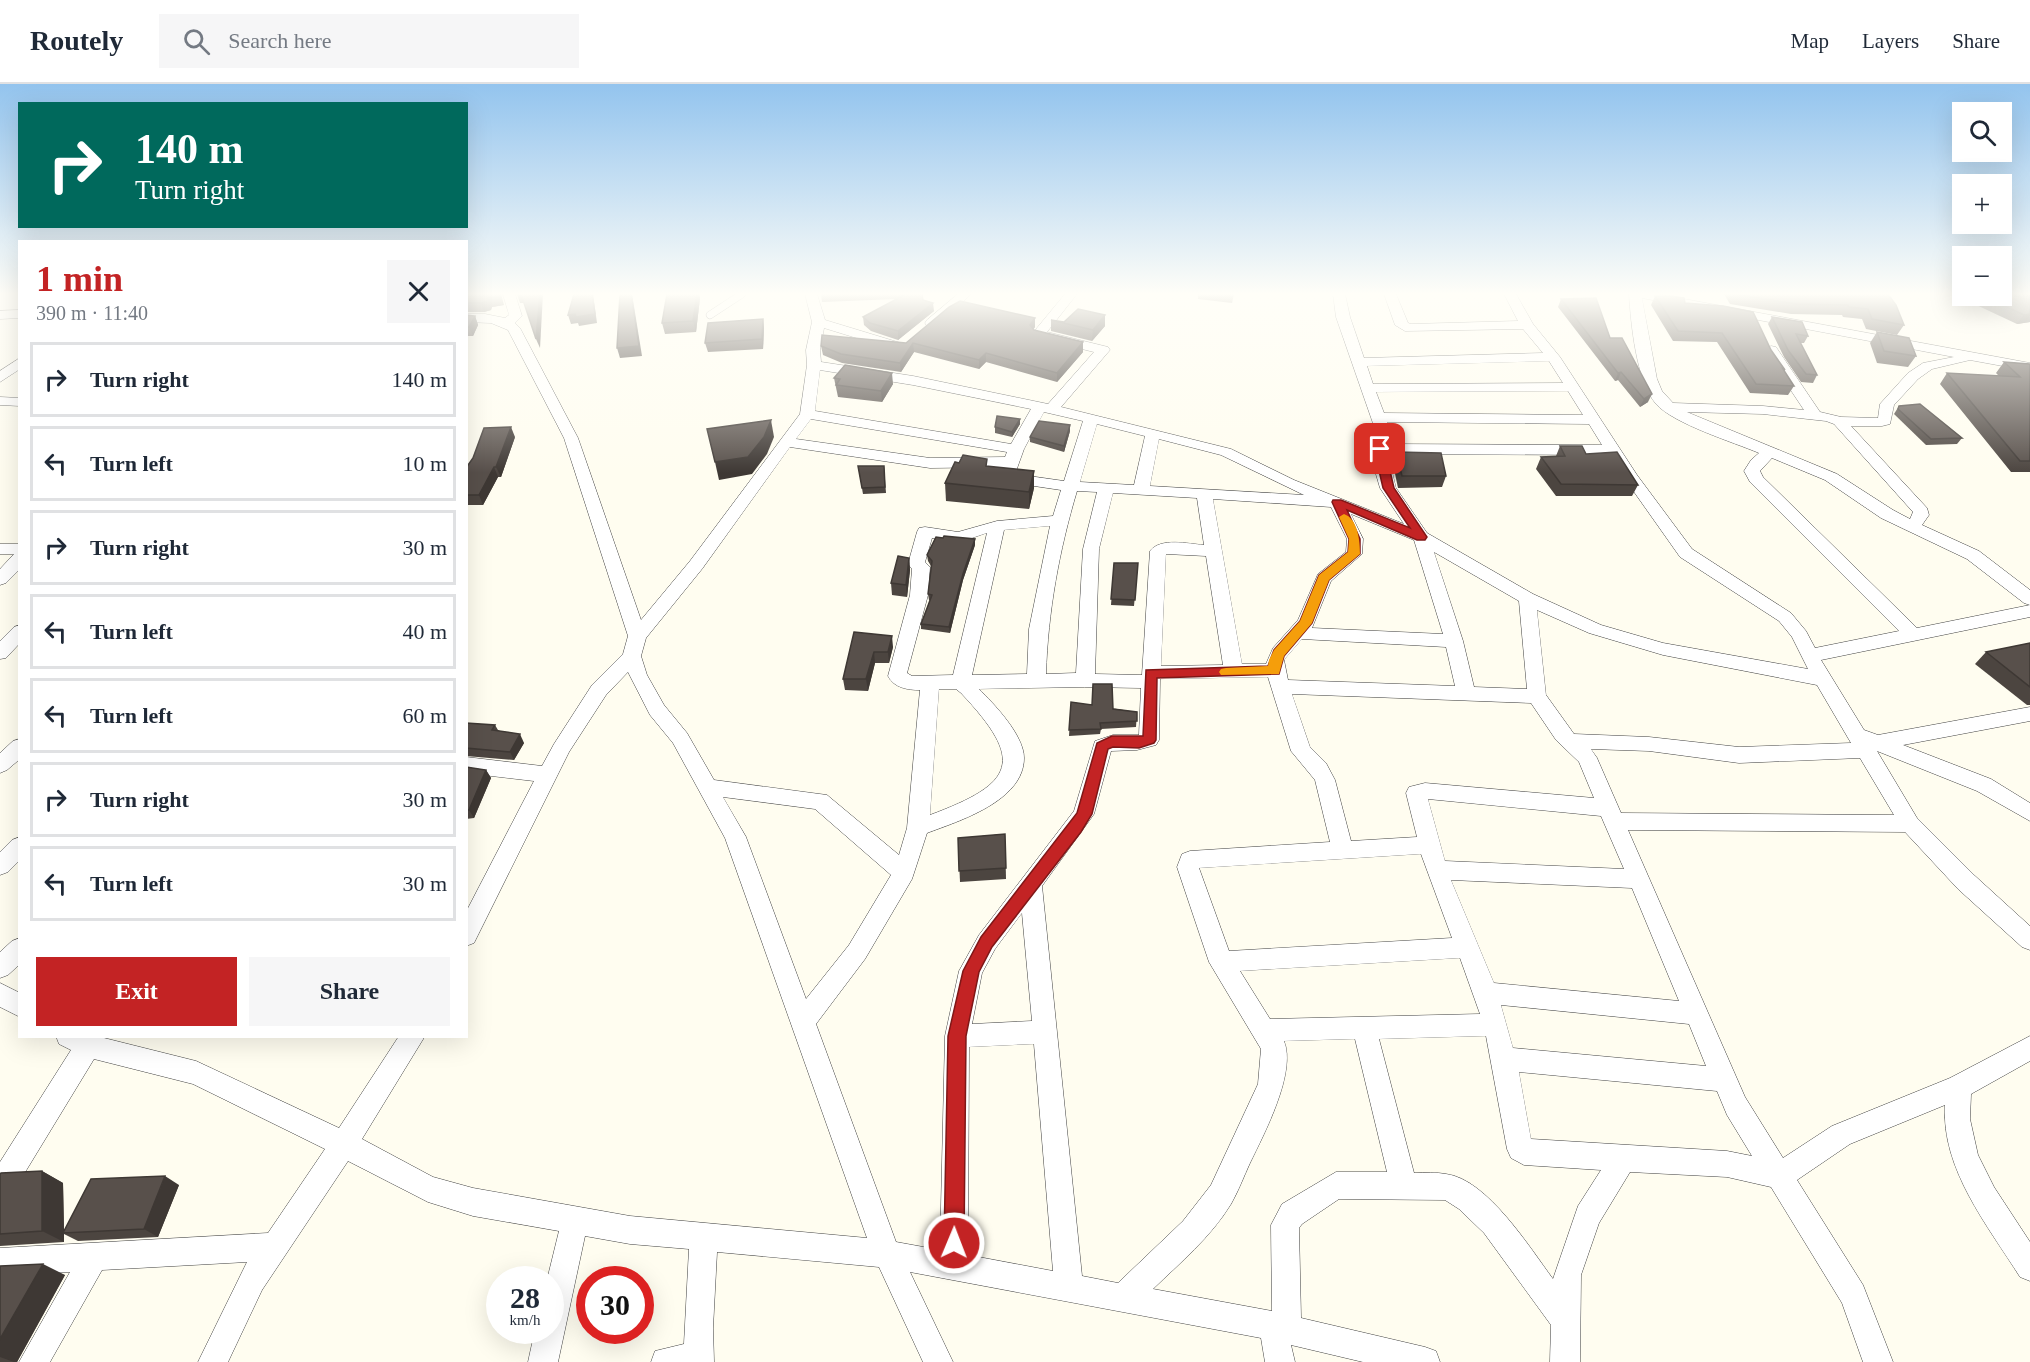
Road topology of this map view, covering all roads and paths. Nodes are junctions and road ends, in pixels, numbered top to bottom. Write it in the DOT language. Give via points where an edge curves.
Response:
graph roads {
  1 [pos="527,354"];
  2 [pos="813,354"];
  3 [pos="1099,354"];
  4 [pos="1356,354"];
  5 [pos="1549,354"];
  6 [pos="1646,354"];
  7 [pos="1773,354"];
  8 [pos="1957,354"];
  9 [pos="1552,357"];
  10 [pos="1974,357"];
  11 [pos="1359,362"];
  12 [pos="18,364"];
  13 [pos="814,365"];
  14 [pos="2030,367"];
  15 [pos="0,378"];
  16 [pos="1572,387"];
  17 [pos="1369,388"];
  18 [pos="0,401"];
  19 [pos="18,402"];
  20 [pos="1046,407"];
  21 [pos="1668,407"];
  22 [pos="807,414"];
  23 [pos="1815,415"];
  24 [pos="1378,417"];
  25 [pos="1091,419"];
  26 [pos="1593,420"];
  27 [pos="1839,422"];
  28 [pos="1153,433"];
  29 [pos="788,442"];
  30 [pos="1380,449"];
  31 [pos="1613,450"];
  32 [pos="1770,452"];
  33 [pos="1013,455"];
  34 [pos="1070,486"];
  35 [pos="1106,488"];
  36 [pos="1141,490"];
  37 [pos="1204,494"];
  38 [pos="1337,502"];
  39 [pos="1060,520"];
  40 [pos="997,526"];
  41 [pos="1913,526"];
  42 [pos="1421,537"];
  43 [pos="0,549"];
  44 [pos="18,549"];
  45 [pos="1213,551"];
  46 [pos="18,560"];
  47 [pos="0,579"];
  48 [pos="1527,598"];
  49 [pos="2029,610"];
  50 [pos="1297,633"];
  51 [pos="18,634"];
  52 [pos="1914,635"];
  53 [pos="1454,640"];
  54 [pos="634,646"];
  55 [pos="0,653"];
  56 [pos="1809,656"];
  57 [pos="1234,672"];
  58 [pos="1150,677"];
  59 [pos="1278,679"];
  60 [pos="1823,679"];
  61 [pos="1085,680"];
  62 [pos="1036,681"];
  63 [pos="930,682"];
  64 [pos="960,682"];
  65 [pos="1466,694"];
  66 [pos="1538,696"];
  67 [pos="2030,714"];
  68 [pos="1568,741"];
  69 [pos="1866,743"];
  70 [pos="18,748"];
  71 [pos="0,765"];
  72 [pos="468,765"];
  73 [pos="548,775"];
  74 [pos="708,786"];
  75 [pos="2030,813"];
  76 [pos="1611,814"];
  77 [pos="1910,824"];
  78 [pos="918,828"];
  79 [pos="1429,845"];
  80 [pos="18,848"];
  81 [pos="1342,849"];
  82 [pos="0,866"];
  83 [pos="1436,870"];
  84 [pos="904,873"];
  85 [pos="1639,879"];
  86 [pos="1031,886"];
  87 [pos="468,932"];
  88 [pos="2030,939"];
  89 [pos="1467,947"];
  90 [pos="18,950"];
  91 [pos="1221,962"];
  92 [pos="0,968"];
  93 [pos="1486,993"];
  94 [pos="0,994"];
  95 [pos="18,1005"];
  96 [pos="1697,1014"];
  97 [pos="802,1023"];
  98 [pos="1495,1024"];
  99 [pos="1364,1028"];
  100 [pos="1265,1030"];
  101 [pos="1045,1032"];
  102 [pos="957,1036"];
  103 [pos="412,1038"];
  104 [pos="78,1041"];
  105 [pos="2030,1048"];
  106 [pos="1504,1059"];
  107 [pos="1725,1080"];
  108 [pos="1959,1087"];
  109 [pos="344,1144"];
  110 [pos="1623,1159"];
  111 [pos="1780,1176"];
  112 [pos="1404,1186"];
  113 [pos="0,1187"];
  114 [pos="575,1220"];
  115 [pos="704,1237"];
  116 [pos="274,1246"];
  117 [pos="887,1254"];
  118 [pos="95,1255"];
  119 [pos="0,1262"];
  120 [pos="954,1266"];
  121 [pos="2030,1267"];
  122 [pos="564,1268"];
  123 [pos="1068,1288"];
  124 [pos="1122,1298"];
  125 [pos="1566,1321"];
  126 [pos="1280,1328"];
  127 [pos="547,1344"];
  128 [pos="698,1359"];
  129 [pos="34,1362"];
  130 [pos="213,1362"];
  131 [pos="543,1362"];
  132 [pos="666,1362"];
  133 [pos="938,1362"];
  134 [pos="1280,1362"];
  135 [pos="1425,1362"];
  136 [pos="1565,1362"];
  137 [pos="1878,1362"];
  1 -- 54 [label="street" via="571,438"];
  2 -- 13 [label="street"];
  3 -- 20 [label="street"];
  4 -- 11 [label="street"];
  5 -- 9 [label="street"];
  6 -- 21 [label="street" via="1652,385"];
  7 -- 23 [label="street"];
  8 -- 10 [label="street"];
  9 -- 11 [label="street"];
  9 -- 16 [label="street"];
  10 -- 14 [label="street"];
  10 -- 27 [label="street" via="1928,366 1913,376 1887,404 1884,421"];
  11 -- 17 [label="street"];
  12 -- 15 [label="street"];
  13 -- 20 [label="street" via="927,381"];
  13 -- 22 [label="street"];
  16 -- 17 [label="street"];
  16 -- 26 [label="street"];
  17 -- 24 [label="street"];
  18 -- 19 [label="street"];
  20 -- 25 [label="street"];
  20 -- 33 [label="street"];
  21 -- 23 [label="street"];
  21 -- 32 [label="street"];
  22 -- 29 [label="street"];
  22 -- 33 [label="street"];
  23 -- 27 [label="street"];
  24 -- 26 [label="street"];
  24 -- 30 [label="street" via="1382,429"];
  25 -- 28 [label="street"];
  25 -- 34 [label="street"];
  26 -- 31 [label="street"];
  27 -- 41 [label="street" via="1921,512"];
  28 -- 36 [label="street"];
  28 -- 38 [label="street" via="1226,452"];
  29 -- 33 [label="street" via="930,463"];
  29 -- 54 [label="street"];
  30 -- 31 [label="street"];
  30 -- 42 [label="street" via="1389,488"];
  31 -- 56 [label="street" via="1686,553 1785,617 1800,635"];
  32 -- 41 [label="street" via="1831,477 1872,505"];
  32 -- 52 [label="street" via="1752,471 1756,479"];
  33 -- 34 [label="street" via="1008,477"];
  34 -- 35 [label="street"];
  34 -- 39 [label="street"];
  35 -- 36 [label="street"];
  35 -- 61 [label="street" via="1091,549"];
  36 -- 37 [label="street"];
  37 -- 38 [label="street"];
  37 -- 45 [label="street"];
  38 -- 42 [label="street"];
  38 -- 50 [label="street" via="1354,539 1354,554 1324,578 1306,623"];
  39 -- 40 [label="street"];
  39 -- 62 [label="street" via="1038,629"];
  40 -- 63 [label="street" via="960,537 926,532 916,564 921,567 919,595 897,676 909,683"];
  40 -- 64 [label="street"];
  41 -- 49 [label="street" via="1972,555"];
  42 -- 48 [label="street"];
  42 -- 53 [label="street"];
  43 -- 44 [label="street"];
  45 -- 57 [label="street"];
  45 -- 58 [label="street" via="1158,551"];
  46 -- 47 [label="street"];
  48 -- 60 [label="street" via="1595,629 1663,649"];
  48 -- 66 [label="street"];
  49 -- 52 [label="street"];
  50 -- 53 [label="street"];
  50 -- 59 [label="street" via="1275,660"];
  51 -- 55 [label="street"];
  52 -- 56 [label="street"];
  53 -- 65 [label="street"];
  54 -- 73 [label="street" via="598,690"];
  54 -- 74 [label="street" via="638,675"];
  56 -- 60 [label="street"];
  57 -- 58 [label="street"];
  57 -- 59 [label="street"];
  58 -- 61 [label="street"];
  58 -- 86 [label="street" via="1149,740 1112,741 1102,746 1084,814"];
  59 -- 65 [label="street"];
  59 -- 81 [label="street" via="1301,751 1325,780"];
  60 -- 69 [label="street"];
  61 -- 62 [label="street"];
  62 -- 64 [label="street"];
  63 -- 64 [label="street"];
  63 -- 78 [label="street"];
  64 -- 78 [label="street" via="1006,737 1014,757 1010,776 985,799"];
  65 -- 66 [label="street"];
  66 -- 68 [label="street"];
  67 -- 69 [label="street"];
  68 -- 69 [label="street" via="1649,744 1739,755"];
  68 -- 76 [label="street" via="1587,758"];
  69 -- 75 [label="street" via="1984,785"];
  69 -- 77 [label="street"];
  70 -- 71 [label="street"];
  72 -- 73 [label="street"];
  73 -- 87 [label="street"];
  74 -- 84 [label="street" via="820,801"];
  74 -- 97 [label="street" via="735,837"];
  76 -- 77 [label="street"];
  76 -- 79 [label="street" via="1418,792"];
  76 -- 85 [label="street"];
  77 -- 88 [label="street" via="1966,882"];
  78 -- 84 [label="street"];
  79 -- 81 [label="street"];
  79 -- 83 [label="street"];
  80 -- 82 [label="street"];
  81 -- 91 [label="street" via="1190,860 1188,867"];
  83 -- 85 [label="street"];
  83 -- 89 [label="street"];
  84 -- 97 [label="street" via="857,952"];
  85 -- 96 [label="street"];
  86 -- 101 [label="street"];
  86 -- 102 [label="street" via="987,942 971,971"];
  89 -- 91 [label="street"];
  89 -- 93 [label="street"];
  90 -- 92 [label="street"];
  91 -- 100 [label="street"];
  93 -- 96 [label="street"];
  93 -- 98 [label="street"];
  94 -- 95 [label="street"];
  96 -- 107 [label="street"];
  97 -- 117 [label="street"];
  98 -- 99 [label="street"];
  98 -- 106 [label="street"];
  99 -- 100 [label="street"];
  99 -- 112 [label="street"];
  100 -- 124 [label="street" via="1274,1047 1271,1084 1221,1195 1193,1231"];
  101 -- 102 [label="street"];
  101 -- 123 [label="street"];
  102 -- 120 [label="street"];
  103 -- 109 [label="street"];
  104 -- 109 [label="street" via="196,1073"];
  104 -- 113 [label="street" via="39,1121"];
  105 -- 108 [label="street"];
  106 -- 107 [label="street"];
  106 -- 110 [label="street" via="1520,1149 1531,1154"];
  107 -- 111 [label="street" via="1736,1106"];
  108 -- 111 [label="street" via="1841,1135"];
  108 -- 121 [label="street" via="1957,1120 1973,1175"];
  109 -- 114 [label="street" via="428,1189 473,1202"];
  109 -- 116 [label="street"];
  110 -- 111 [label="street" via="1727,1164"];
  110 -- 125 [label="street" via="1588,1216 1576,1244 1567,1275"];
  111 -- 137 [label="street" via="1853,1295"];
  112 -- 125 [label="street" via="1448,1187 1469,1199 1494,1223"];
  112 -- 126 [label="street" via="1335,1185 1292,1214 1285,1225"];
  114 -- 115 [label="street"];
  114 -- 122 [label="street"];
  115 -- 117 [label="street"];
  115 -- 128 [label="street"];
  116 -- 118 [label="street" via="176,1254"];
  116 -- 130 [label="street" via="252,1280"];
  117 -- 120 [label="street"];
  117 -- 133 [label="street"];
  118 -- 119 [label="street"];
  118 -- 129 [label="street"];
  120 -- 123 [label="street"];
  123 -- 124 [label="street"];
  124 -- 126 [label="street"];
  125 -- 136 [label="street"];
  126 -- 134 [label="street"];
  126 -- 135 [label="street"];
  127 -- 131 [label="street"];
  128 -- 132 [label="street"];
}
